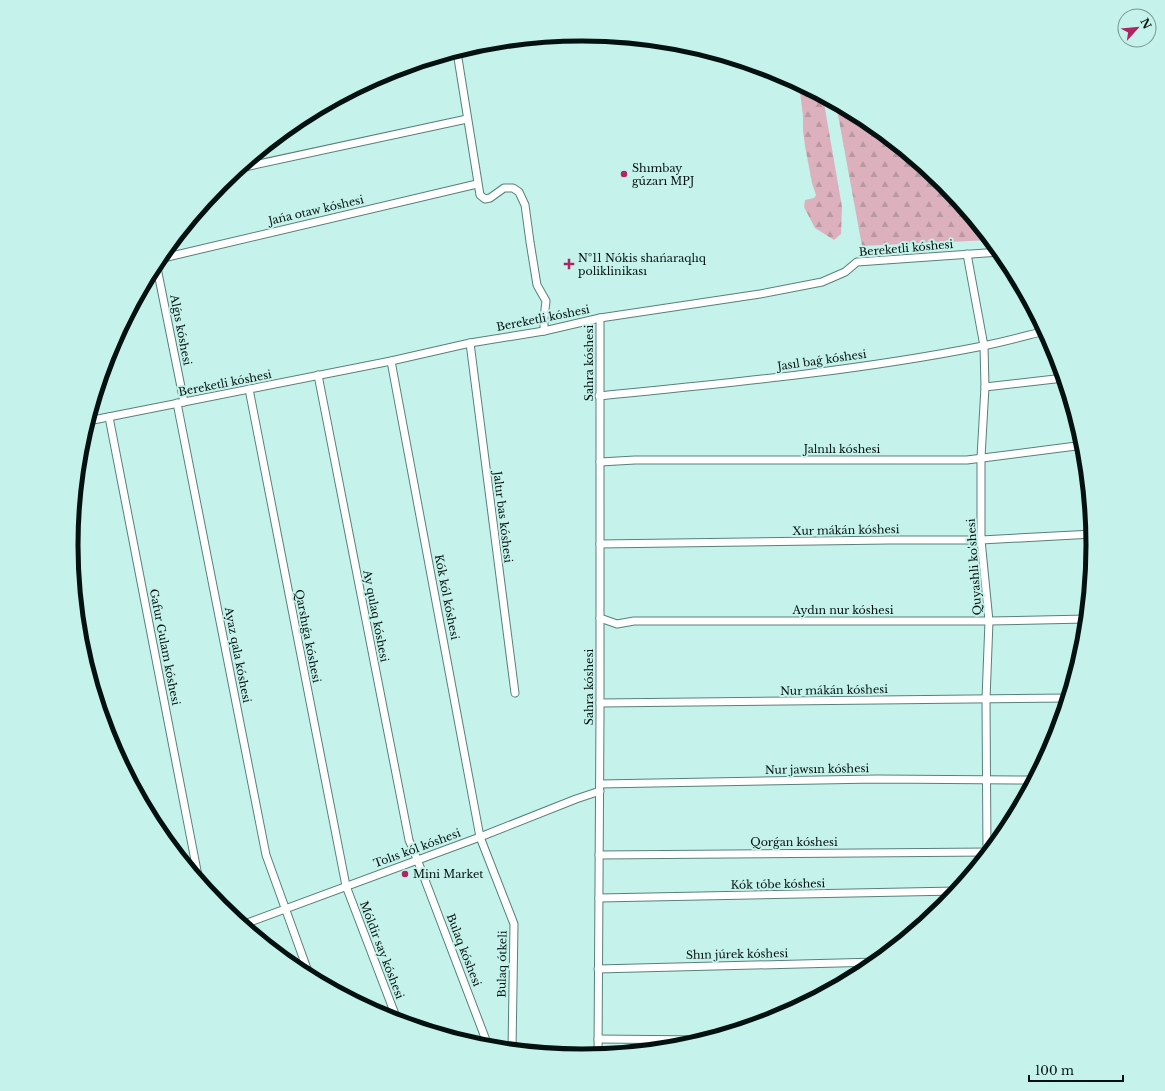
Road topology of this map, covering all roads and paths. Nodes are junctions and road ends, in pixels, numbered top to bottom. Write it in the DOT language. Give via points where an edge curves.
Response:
graph roads {
  1 [pos="458,57"];
  2 [pos="467,119"];
  3 [pos="250,166"];
  4 [pos="477,184"];
  5 [pos="993,252"];
  6 [pos="967,254"];
  7 [pos="169,257"];
  8 [pos="158,273"];
  9 [pos="600,318"];
  10 [pos="544,331"];
  11 [pos="1040,332"];
  12 [pos="470,343"];
  13 [pos="984,346"];
  14 [pos="391,361"];
  15 [pos="318,376"];
  16 [pos="1058,379"];
  17 [pos="985,387"];
  18 [pos="249,389"];
  19 [pos="599,396"];
  20 [pos="181,403"];
  21 [pos="109,417"];
  22 [pos="94,420"];
  23 [pos="1077,446"];
  24 [pos="981,457"];
  25 [pos="600,462"];
  26 [pos="1087,534"];
  27 [pos="981,540"];
  28 [pos="600,544"];
  29 [pos="600,618"];
  30 [pos="1082,619"];
  31 [pos="989,621"];
  32 [pos="515,693"];
  33 [pos="1063,698"];
  34 [pos="986,699"];
  35 [pos="600,703"];
  36 [pos="987,780"];
  37 [pos="1029,780"];
  38 [pos="600,788"];
  39 [pos="480,837"];
  40 [pos="988,846"];
  41 [pos="983,853"];
  42 [pos="599,855"];
  43 [pos="417,859"];
  44 [pos="197,871"];
  45 [pos="346,886"];
  46 [pos="949,891"];
  47 [pos="599,898"];
  48 [pos="284,909"];
  49 [pos="248,923"];
  50 [pos="867,962"];
  51 [pos="306,968"];
  52 [pos="598,969"];
  53 [pos="395,1014"];
  54 [pos="486,1040"];
  55 [pos="598,1040"];
  56 [pos="681,1040"];
  57 [pos="512,1045"];
  58 [pos="598,1050"];
  1 -- 2 [label="street"];
  2 -- 3 [label="street"];
  2 -- 4 [label="street"];
  4 -- 7 [label="street, Jańa otaw kóshesi"];
  4 -- 10 [label="street" via="480,195 485,199 504,188 513,188 519,192 525,205 537,286 546,301"];
  5 -- 6 [label="street, Bereketli kóshesi"];
  6 -- 9 [label="street, Bereketli kóshesi" via="857,262 845,272 822,282"];
  6 -- 13 [label="street, Quyashli ko'shesi"];
  8 -- 20 [label="street, Alǵıs kóshesi"];
  9 -- 10 [label="street, Bereketli kóshesi"];
  9 -- 19 [label="street, Sahra kóshesi"];
  10 -- 12 [label="street, Bereketli kóshesi"];
  11 -- 13 [label="street, Jasıl baǵ kóshesi"];
  12 -- 14 [label="street, Bereketli kóshesi"];
  12 -- 32 [label="street, Jaltır bas kóshesi"];
  13 -- 17 [label="street, Quyashli ko'shesi"];
  13 -- 19 [label="street, Jasıl baǵ kóshesi" via="839,370"];
  14 -- 15 [label="street, Bereketli kóshesi"];
  14 -- 39 [label="street, Kók kól kóshesi"];
  15 -- 18 [label="street, Bereketli kóshesi"];
  15 -- 43 [label="street, Ay qulaq kóshesi" via="409,840"];
  16 -- 17 [label="street"];
  17 -- 24 [label="street, Quyashli ko'shesi"];
  18 -- 20 [label="street, Bereketli kóshesi"];
  18 -- 45 [label="street, Qarshıǵa kóshesi"];
  19 -- 25 [label="street, Sahra kóshesi"];
  20 -- 21 [label="street, Bereketli kóshesi"];
  20 -- 48 [label="street, Ayaz qala kóshesi" via="266,855"];
  21 -- 22 [label="street, Bereketli kóshesi"];
  21 -- 44 [label="street, Gafur Gulam kóshesi"];
  23 -- 24 [label="street, Jalnılı kóshesi"];
  24 -- 25 [label="street, Jalnılı kóshesi" via="967,460"];
  24 -- 27 [label="street, Quyashli ko'shesi"];
  25 -- 28 [label="street, Sahra kóshesi"];
  26 -- 27 [label="street, Xur mákán kóshesi"];
  27 -- 28 [label="street, Xur mákán kóshesi"];
  27 -- 31 [label="street, Quyashli ko'shesi"];
  28 -- 29 [label="street, Sahra kóshesi"];
  29 -- 31 [label="street, Aydın nur kóshesi" via="617,624 634,621"];
  29 -- 35 [label="street, Sahra kóshesi"];
  30 -- 31 [label="street, Aydın nur kóshesi"];
  31 -- 34 [label="street, Quyashli ko'shesi"];
  33 -- 34 [label="street, Nur mákán kóshesi"];
  34 -- 35 [label="street, Nur mákán kóshesi"];
  34 -- 36 [label="street, Quyashli ko'shesi"];
  35 -- 38 [label="street, Sahra kóshesi"];
  36 -- 37 [label="street, Nur jawsın kóshesi"];
  36 -- 38 [label="street, Nur jawsın kóshesi" via="877,779"];
  36 -- 40 [label="street, Quyashli ko'shesi"];
  38 -- 39 [label="street, Tolıs kól kóshesi"];
  38 -- 42 [label="street, Sahra kóshesi"];
  39 -- 43 [label="street, Tolıs kól kóshesi"];
  39 -- 57 [label="street, Bulaq ótkeli" via="514,924"];
  41 -- 42 [label="street, Qorǵan kóshesi"];
  42 -- 47 [label="street, Sahra kóshesi"];
  43 -- 45 [label="street, Tolıs kól kóshesi"];
  43 -- 54 [label="street, Bulaq kóshesi"];
  45 -- 48 [label="street, Tolıs kól kóshesi"];
  45 -- 53 [label="street, Móldir say kóshesi"];
  46 -- 47 [label="street, Kók tóbe kóshesi"];
  47 -- 52 [label="street, Sahra kóshesi"];
  48 -- 49 [label="street, Tolıs kól kóshesi"];
  48 -- 51 [label="street, Ayaz qala kóshesi"];
  50 -- 52 [label="street, Shın júrek kóshesi"];
  52 -- 55 [label="street, Sahra kóshesi"];
  55 -- 56 [label="street"];
  55 -- 58 [label="street, Sahra kóshesi"];
}
